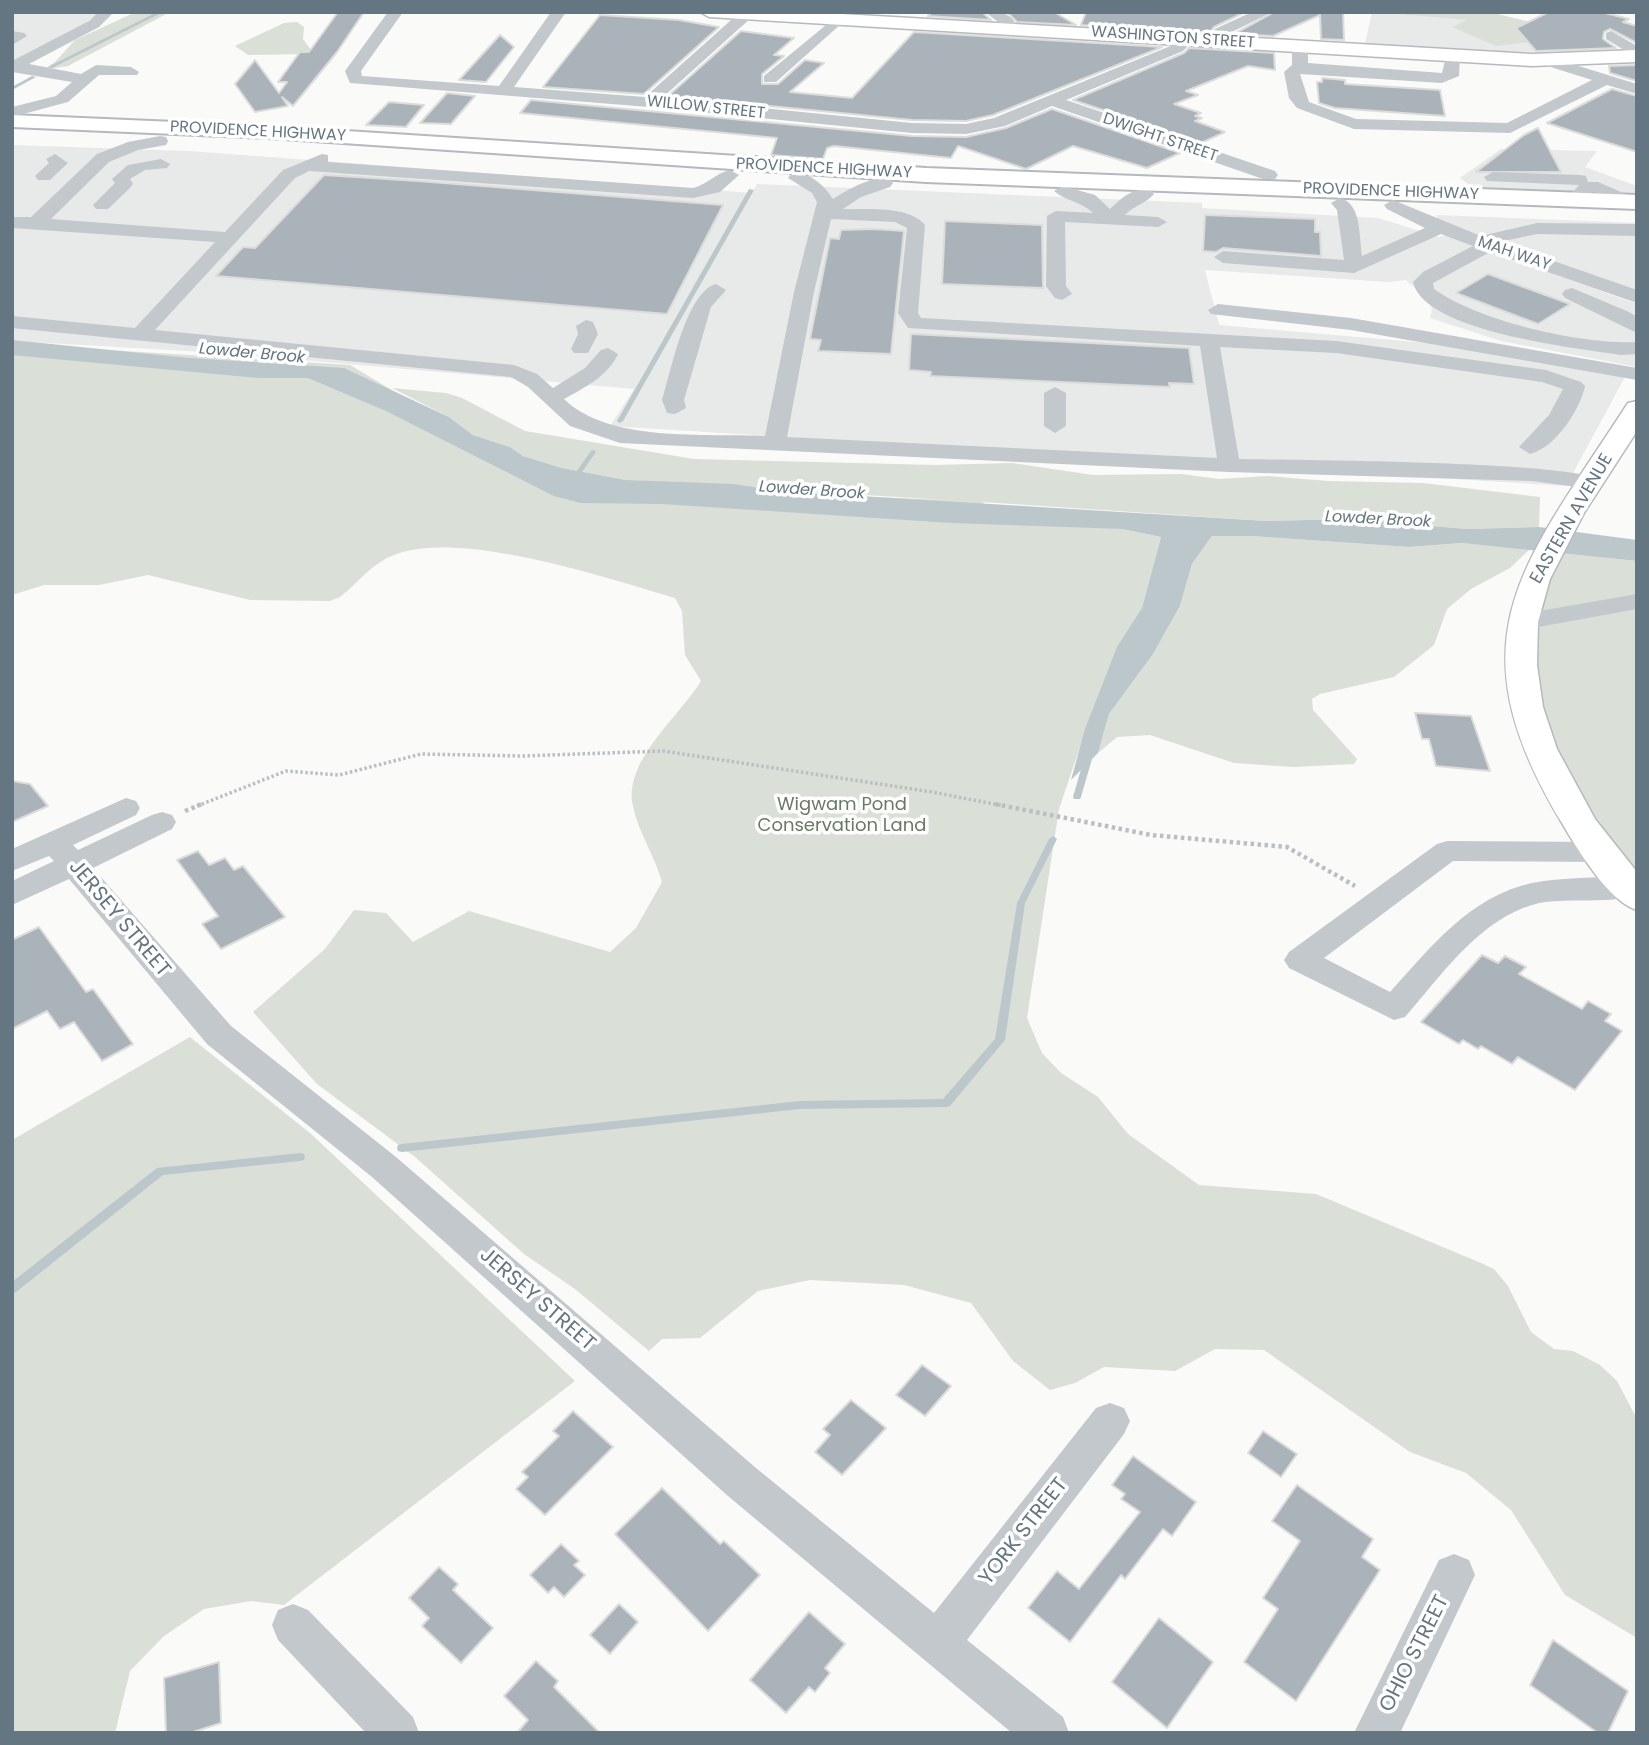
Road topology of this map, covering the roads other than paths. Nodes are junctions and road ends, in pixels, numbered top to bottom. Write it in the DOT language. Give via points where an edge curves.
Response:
graph roads {
  1 [pos="107,12"];
  2 [pos="396,12"];
  3 [pos="559,12"];
  4 [pos="709,12"];
  5 [pos="992,12"];
  6 [pos="1265,12"];
  7 [pos="747,14"];
  8 [pos="837,20"];
  9 [pos="1009,28"];
  10 [pos="1611,36"];
  11 [pos="1187,39"];
  12 [pos="1215,40"];
  13 [pos="1300,46"];
  14 [pos="1452,55"];
  15 [pos="1637,55"];
  16 [pos="1543,60"];
  17 [pos="13,66"];
  18 [pos="1300,66"];
  19 [pos="131,72"];
  20 [pos="84,79"];
  21 [pos="770,79"];
  22 [pos="1605,80"];
  23 [pos="1637,89"];
  24 [pos="503,91"];
  25 [pos="62,99"];
  26 [pos="1050,100"];
  27 [pos="649,102"];
  28 [pos="12,112"];
  29 [pos="12,121"];
  30 [pos="74,123"];
  31 [pos="12,135"];
  32 [pos="99,148"];
  33 [pos="55,159"];
  34 [pos="1567,159"];
  35 [pos="289,160"];
  36 [pos="161,164"];
  37 [pos="730,174"];
  38 [pos="1269,175"];
  39 [pos="44,176"];
  40 [pos="1493,177"];
  41 [pos="797,178"];
  42 [pos="884,183"];
  43 [pos="1583,188"];
  44 [pos="1063,191"];
  45 [pos="1146,194"];
  46 [pos="1628,199"];
  47 [pos="1340,203"];
  48 [pos="102,205"];
  49 [pos="1393,205"];
  50 [pos="1515,210"];
  51 [pos="824,214"];
  52 [pos="1637,216"];
  53 [pos="1110,219"];
  54 [pos="12,222"];
  55 [pos="1158,222"];
  56 [pos="36,223"];
  57 [pos="1440,228"];
  58 [pos="1532,230"];
  59 [pos="1637,230"];
  60 [pos="231,238"];
  61 [pos="1479,248"];
  62 [pos="1223,257"];
  63 [pos="1354,267"];
  64 [pos="716,290"];
  65 [pos="1062,294"];
  66 [pos="1637,297"];
  67 [pos="1218,310"];
  68 [pos="12,322"];
  69 [pos="586,326"];
  70 [pos="1637,327"];
  71 [pos="141,334"];
  72 [pos="1209,339"];
  73 [pos="1637,348"];
  74 [pos="581,349"];
  75 [pos="607,354"];
  76 [pos="1637,374"];
  77 [pos="1055,393"];
  78 [pos="551,398"];
  79 [pos="675,408"];
  80 [pos="1633,421"];
  81 [pos="1055,426"];
  82 [pos="775,444"];
  83 [pos="1530,447"];
  84 [pos="1228,465"];
  85 [pos="1592,482"];
  86 [pos="1637,601"];
  87 [pos="1522,622"];
  88 [pos="126,808"];
  89 [pos="162,822"];
  90 [pos="1600,852"];
  91 [pos="63,853"];
  92 [pos="12,861"];
  93 [pos="1632,892"];
  94 [pos="12,894"];
  95 [pos="1110,1421"];
  96 [pos="1454,1575"];
  97 [pos="293,1625"];
  98 [pos="938,1643"];
  99 [pos="397,1733"];
  100 [pos="1047,1733"];
  101 [pos="1376,1733"];
  1 -- 17 [label="street" via="94,24"];
  2 -- 24 [label="street, WILLOW STREET" via="353,71 356,80"];
  3 -- 24 [label="street"];
  4 -- 7 [label="main road, WASHINGTON STREET"];
  5 -- 9 [label="street"];
  6 -- 12 [label="street" via="1220,32"];
  7 -- 8 [label="main road, WASHINGTON STREET"];
  7 -- 27 [label="street"];
  8 -- 9 [label="main road, WASHINGTON STREET"];
  8 -- 21 [label="street"];
  9 -- 11 [label="main road, WASHINGTON STREET"];
  10 -- 15 [label="street"];
  11 -- 12 [label="main road, WASHINGTON STREET"];
  11 -- 26 [label="street, WILLOW STREET" via="1178,48"];
  12 -- 13 [label="main road, WASHINGTON STREET"];
  13 -- 14 [label="main road, WASHINGTON STREET"];
  13 -- 18 [label="street"];
  14 -- 16 [label="main road, WASHINGTON STREET"];
  14 -- 18 [label="street" via="1451,76 1442,78"];
  15 -- 16 [label="main road, WASHINGTON STREET"];
  16 -- 22 [label="street"];
  17 -- 20 [label="street"];
  18 -- 22 [label="street" via="1292,72 1297,99 1354,124 1510,128"];
  19 -- 20 [label="street" via="96,70"];
  20 -- 25 [label="street"];
  22 -- 23 [label="street"];
  24 -- 27 [label="street, WILLOW STREET"];
  25 -- 28 [label="street"];
  25 -- 30 [label="street"];
  26 -- 27 [label="street, WILLOW STREET" via="999,122 966,129 912,128"];
  26 -- 38 [label="street, DWIGHT STREET"];
  29 -- 30 [label="highway, PROVIDENCE HIGHWAY"];
  30 -- 43 [label="highway, PROVIDENCE HIGHWAY" via="914,174"];
  31 -- 32 [label="highway, PROVIDENCE HIGHWAY"];
  32 -- 35 [label="highway, PROVIDENCE HIGHWAY" via="160,141"];
  32 -- 56 [label="street"];
  33 -- 39 [label="street" via="59,166"];
  34 -- 43 [label="street"];
  35 -- 37 [label="highway, PROVIDENCE HIGHWAY" via="344,151"];
  35 -- 37 [label="street" via="693,193 714,188"];
  35 -- 60 [label="street"];
  36 -- 48 [label="street" via="125,173 124,184"];
  37 -- 41 [label="highway, PROVIDENCE HIGHWAY"];
  40 -- 43 [label="street"];
  41 -- 42 [label="highway, PROVIDENCE HIGHWAY"];
  41 -- 51 [label="street" via="823,193"];
  42 -- 44 [label="highway, PROVIDENCE HIGHWAY"];
  42 -- 51 [label="street" via="856,192"];
  43 -- 46 [label="highway, PROVIDENCE HIGHWAY"];
  44 -- 45 [label="highway, PROVIDENCE HIGHWAY"];
  44 -- 53 [label="street" via="1088,199"];
  45 -- 47 [label="highway, PROVIDENCE HIGHWAY"];
  45 -- 53 [label="street" via="1128,201"];
  47 -- 49 [label="highway, PROVIDENCE HIGHWAY"];
  47 -- 63 [label="street" via="1346,209"];
  49 -- 50 [label="highway, PROVIDENCE HIGHWAY"];
  49 -- 57 [label="street, MAH WAY"];
  50 -- 52 [label="highway, PROVIDENCE HIGHWAY"];
  50 -- 58 [label="street"];
  51 -- 72 [label="street" via="898,217 916,225 908,313 915,324"];
  51 -- 82 [label="street"];
  53 -- 55 [label="street"];
  53 -- 65 [label="street" via="1056,216 1056,286"];
  54 -- 56 [label="street"];
  56 -- 60 [label="street"];
  57 -- 61 [label="street, MAH WAY"];
  57 -- 63 [label="street"];
  58 -- 59 [label="street"];
  58 -- 61 [label="street" via="1496,236"];
  60 -- 71 [label="street"];
  61 -- 66 [label="street, MAH WAY"];
  61 -- 70 [label="street" via="1627,318"];
  61 -- 73 [label="street" via="1430,276 1423,282 1425,292 1449,308 1511,329 1620,349"];
  62 -- 63 [label="street"];
  64 -- 79 [label="street" via="702,305 673,400"];
  67 -- 76 [label="street" via="1351,324"];
  68 -- 71 [label="street"];
  69 -- 74 [label="street" via="588,334"];
  71 -- 78 [label="street" via="514,371 526,374"];
  72 -- 83 [label="street" via="1360,349 1460,372 1546,376 1574,386 1541,440"];
  72 -- 84 [label="street"];
  75 -- 78 [label="street" via="588,375"];
  77 -- 81 [label="street"];
  78 -- 82 [label="street" via="577,420 606,433"];
  80 -- 85 [label="main road, EASTERN AVENUE"];
  82 -- 84 [label="street"];
  84 -- 85 [label="street" via="1532,474"];
  85 -- 87 [label="main road, EASTERN AVENUE" via="1536,577"];
  86 -- 87 [label="street"];
  87 -- 90 [label="main road, EASTERN AVENUE" via="1522,686 1534,733 1560,791"];
  88 -- 91 [label="street"];
  89 -- 91 [label="street"];
  90 -- 93 [label="main road, EASTERN AVENUE"];
  90 -- 93 [label="street" via="1447,851 1300,960 1394,1008 1483,916 1518,898 1560,891"];
  91 -- 92 [label="street"];
  91 -- 94 [label="street"];
  91 -- 98 [label="street, JERSEY STREET" via="219,1035 384,1167 742,1482"];
  95 -- 98 [label="street, YORK STREET"];
  96 -- 101 [label="street, OHIO STREET"];
  97 -- 99 [label="street"];
  98 -- 100 [label="street, JERSEY STREET"];
}
